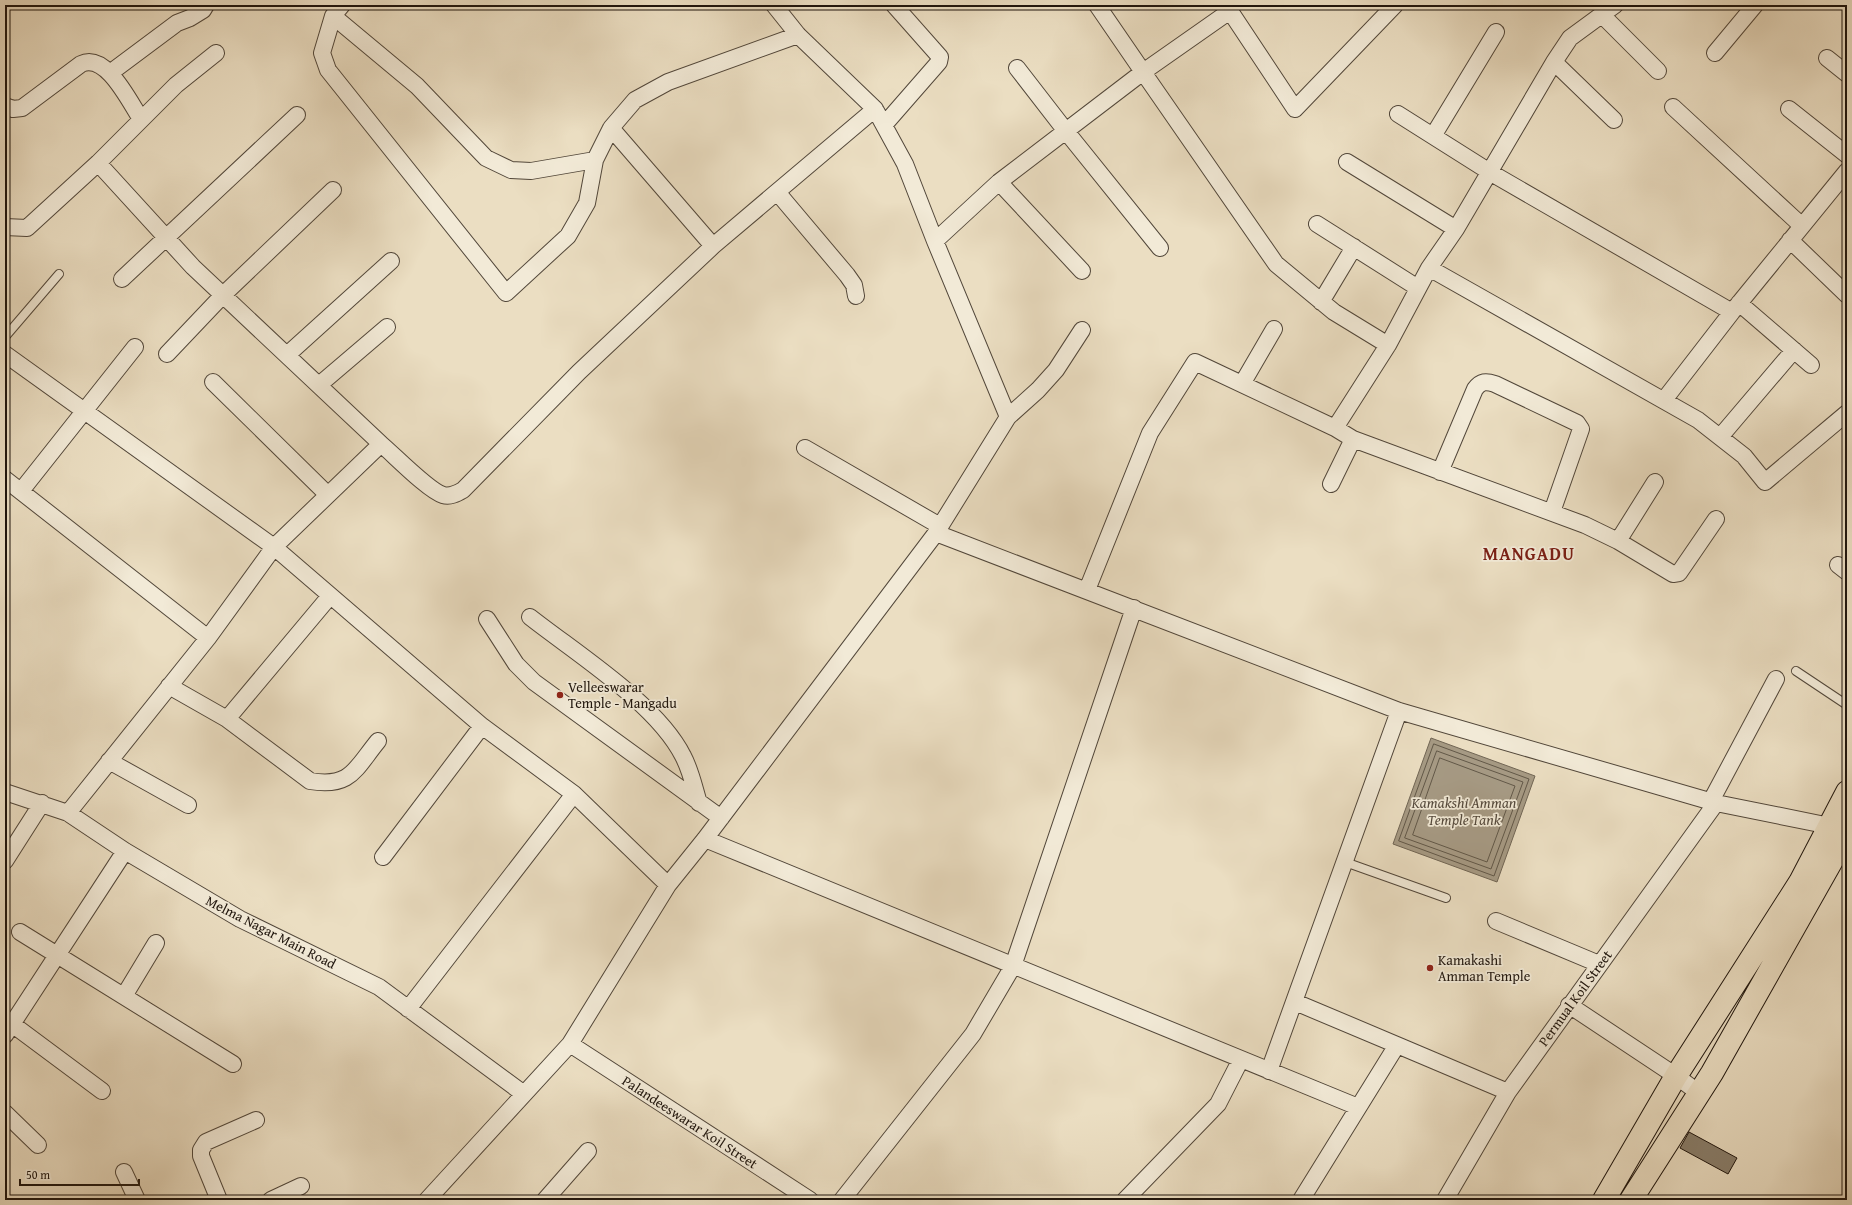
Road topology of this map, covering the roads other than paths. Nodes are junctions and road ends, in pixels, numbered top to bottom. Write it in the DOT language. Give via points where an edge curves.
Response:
graph roads {
  1 [pos="206,5"];
  2 [pos="774,5"];
  3 [pos="894,5"];
  4 [pos="1097,5"];
  5 [pos="1395,5"];
  6 [pos="1615,5"];
  7 [pos="1755,5"];
  8 [pos="1228,8"];
  9 [pos="338,11"];
  10 [pos="1602,15"];
  11 [pos="1496,32"];
  12 [pos="798,35"];
  13 [pos="216,53"];
  14 [pos="1715,53"];
  15 [pos="1827,58"];
  16 [pos="1554,62"];
  17 [pos="1017,68"];
  18 [pos="1658,71"];
  19 [pos="1144,72"];
  20 [pos="110,73"];
  21 [pos="1847,74"];
  22 [pos="5,106"];
  23 [pos="1673,108"];
  24 [pos="875,109"];
  25 [pos="1790,109"];
  26 [pos="1398,114"];
  27 [pos="297,115"];
  28 [pos="142,119"];
  29 [pos="1614,120"];
  30 [pos="884,125"];
  31 [pos="611,128"];
  32 [pos="1065,130"];
  33 [pos="1433,136"];
  34 [pos="1847,155"];
  35 [pos="595,160"];
  36 [pos="98,162"];
  37 [pos="1347,162"];
  38 [pos="1489,172"];
  39 [pos="1846,174"];
  40 [pos="998,182"];
  41 [pos="333,190"];
  42 [pos="777,192"];
  43 [pos="1318,224"];
  44 [pos="1802,226"];
  45 [pos="5,228"];
  46 [pos="1456,228"];
  47 [pos="166,238"];
  48 [pos="1790,240"];
  49 [pos="935,241"];
  50 [pos="713,246"];
  51 [pos="1354,246"];
  52 [pos="1160,248"];
  53 [pos="391,261"];
  54 [pos="1429,268"];
  55 [pos="1082,271"];
  56 [pos="59,274"];
  57 [pos="122,279"];
  58 [pos="1418,288"];
  59 [pos="223,295"];
  60 [pos="1847,295"];
  61 [pos="856,296"];
  62 [pos="1321,302"];
  63 [pos="1735,308"];
  64 [pos="387,327"];
  65 [pos="1274,329"];
  66 [pos="1082,330"];
  67 [pos="5,337"];
  68 [pos="1388,345"];
  69 [pos="135,347"];
  70 [pos="1794,350"];
  71 [pos="5,354"];
  72 [pos="167,354"];
  73 [pos="287,355"];
  74 [pos="1811,365"];
  75 [pos="213,382"];
  76 [pos="1242,384"];
  77 [pos="319,385"];
  78 [pos="1664,400"];
  79 [pos="84,411"];
  80 [pos="1847,414"];
  81 [pos="1008,417"];
  82 [pos="1335,428"];
  83 [pos="1720,437"];
  84 [pos="1352,439"];
  85 [pos="381,444"];
  86 [pos="805,448"];
  87 [pos="1440,472"];
  88 [pos="5,479"];
  89 [pos="1655,482"];
  90 [pos="1331,484"];
  91 [pos="21,491"];
  92 [pos="328,495"];
  93 [pos="1552,512"];
  94 [pos="1716,519"];
  95 [pos="938,530"];
  96 [pos="1618,541"];
  97 [pos="274,547"];
  98 [pos="1087,590"];
  99 [pos="330,596"];
  100 [pos="1134,608"];
  101 [pos="530,617"];
  102 [pos="487,619"];
  103 [pos="208,638"];
  104 [pos="1796,671"];
  105 [pos="1776,679"];
  106 [pos="169,686"];
  107 [pos="1847,705"];
  108 [pos="1399,711"];
  109 [pos="227,719"];
  110 [pos="482,726"];
  111 [pos="378,740"];
  112 [pos="109,761"];
  113 [pos="5,792"];
  114 [pos="1847,792"];
  115 [pos="574,794"];
  116 [pos="1713,802"];
  117 [pos="42,803"];
  118 [pos="699,803"];
  119 [pos="188,805"];
  120 [pos="68,813"];
  121 [pos="721,818"];
  122 [pos="1841,832"];
  123 [pos="705,839"];
  124 [pos="125,851"];
  125 [pos="383,857"];
  126 [pos="5,861"];
  127 [pos="1345,862"];
  128 [pos="668,885"];
  129 [pos="1446,898"];
  130 [pos="1496,921"];
  131 [pos="20,932"];
  132 [pos="156,943"];
  133 [pos="58,955"];
  134 [pos="1599,964"];
  135 [pos="1013,966"];
  136 [pos="124,996"];
  137 [pos="1295,1002"];
  138 [pos="1569,1006"];
  139 [pos="408,1009"];
  140 [pos="9,1029"];
  141 [pos="570,1044"];
  142 [pos="1398,1045"];
  143 [pos="1241,1060"];
  144 [pos="233,1064"];
  145 [pos="1269,1071"];
  146 [pos="1676,1076"];
  147 [pos="102,1091"];
  148 [pos="1508,1092"];
  149 [pos="1699,1093"];
  150 [pos="524,1094"];
  151 [pos="1358,1107"];
  152 [pos="5,1113"];
  153 [pos="256,1120"];
  154 [pos="38,1145"];
  155 [pos="588,1151"];
  156 [pos="124,1172"];
  157 [pos="301,1186"];
  158 [pos="137,1200"];
  159 [pos="219,1200"];
  160 [pos="270,1200"];
  161 [pos="428,1200"];
  162 [pos="545,1200"];
  163 [pos="810,1200"];
  164 [pos="842,1200"];
  165 [pos="1125,1200"];
  166 [pos="1301,1200"];
  167 [pos="1446,1200"];
  168 [pos="1604,1200"];
  169 [pos="1631,1200"];
  1 -- 20 [label="street" via="203,10 177,23"];
  2 -- 12 [label="street"];
  3 -- 30 [label="street" via="940,57 939,62"];
  4 -- 19 [label="street"];
  5 -- 8 [label="street" via="1295,109"];
  6 -- 10 [label="street"];
  7 -- 14 [label="street"];
  8 -- 19 [label="street"];
  9 -- 35 [label="street" via="417,86 486,158 511,170 531,171"];
  9 -- 35 [label="street" via="322,53 328,70 506,293 568,236 587,204"];
  10 -- 16 [label="street" via="1570,38"];
  10 -- 18 [label="street"];
  11 -- 33 [label="street"];
  12 -- 24 [label="street"];
  12 -- 31 [label="street" via="668,82 635,100"];
  13 -- 28 [label="street" via="176,85"];
  15 -- 21 [label="street"];
  16 -- 29 [label="street"];
  16 -- 38 [label="street"];
  17 -- 32 [label="street"];
  19 -- 32 [label="street"];
  19 -- 62 [label="street" via="1276,264"];
  20 -- 22 [label="street" via="96,62 88,61 22,108 13,109"];
  20 -- 28 [label="street"];
  23 -- 44 [label="street"];
  24 -- 30 [label="street"];
  24 -- 42 [label="street"];
  25 -- 34 [label="street"];
  26 -- 33 [label="street"];
  27 -- 47 [label="street"];
  28 -- 36 [label="street"];
  30 -- 49 [label="street" via="905,164"];
  31 -- 35 [label="street"];
  31 -- 50 [label="street"];
  32 -- 40 [label="street"];
  32 -- 52 [label="street"];
  33 -- 38 [label="street"];
  36 -- 45 [label="street" via="27,228"];
  36 -- 47 [label="street"];
  37 -- 46 [label="street"];
  38 -- 46 [label="street"];
  38 -- 63 [label="street"];
  39 -- 44 [label="street"];
  40 -- 49 [label="street"];
  40 -- 55 [label="street"];
  41 -- 59 [label="street"];
  42 -- 50 [label="street"];
  42 -- 61 [label="street" via="847,275 854,285"];
  43 -- 51 [label="street"];
  44 -- 48 [label="street"];
  46 -- 54 [label="street"];
  47 -- 57 [label="street"];
  47 -- 59 [label="street" via="192,267"];
  48 -- 60 [label="street"];
  48 -- 63 [label="street"];
  49 -- 81 [label="street"];
  50 -- 85 [label="street" via="579,372 463,490 453,496 432,490"];
  51 -- 58 [label="street"];
  51 -- 62 [label="street"];
  53 -- 73 [label="street"];
  54 -- 58 [label="street"];
  54 -- 78 [label="street"];
  56 -- 67 [label="lane"];
  58 -- 68 [label="street"];
  59 -- 72 [label="street"];
  59 -- 73 [label="street"];
  62 -- 68 [label="street"];
  63 -- 70 [label="street"];
  63 -- 78 [label="street"];
  64 -- 77 [label="street"];
  65 -- 76 [label="street"];
  66 -- 81 [label="street" via="1056,370"];
  68 -- 82 [label="street"];
  69 -- 79 [label="street"];
  70 -- 74 [label="street"];
  70 -- 83 [label="street"];
  71 -- 79 [label="street"];
  73 -- 77 [label="street"];
  75 -- 92 [label="street"];
  76 -- 82 [label="street"];
  76 -- 98 [label="street" via="1195,362 1150,433"];
  77 -- 85 [label="street"];
  78 -- 83 [label="street" via="1698,420"];
  79 -- 91 [label="street"];
  79 -- 97 [label="street"];
  80 -- 83 [label="street" via="1765,482 1744,456"];
  81 -- 95 [label="street"];
  82 -- 84 [label="street"];
  84 -- 87 [label="street"];
  84 -- 90 [label="street"];
  85 -- 92 [label="street"];
  86 -- 95 [label="street"];
  87 -- 93 [label="street"];
  87 -- 93 [label="street" via="1476,390 1480,384 1487,381 1577,423 1581,429"];
  88 -- 91 [label="street"];
  89 -- 96 [label="street"];
  91 -- 103 [label="street"];
  92 -- 97 [label="street"];
  93 -- 96 [label="street"];
  94 -- 96 [label="street" via="1679,573 1673,574"];
  95 -- 98 [label="street"];
  95 -- 121 [label="street"];
  97 -- 99 [label="street"];
  97 -- 103 [label="street"];
  98 -- 100 [label="street"];
  99 -- 109 [label="street"];
  99 -- 110 [label="street"];
  100 -- 108 [label="street"];
  100 -- 135 [label="street"];
  101 -- 118 [label="street" via="646,708 683,756"];
  102 -- 118 [label="street" via="516,664 534,682"];
  103 -- 106 [label="street"];
  104 -- 107 [label="lane"];
  105 -- 116 [label="street, Permual Koil Street"];
  106 -- 109 [label="street"];
  106 -- 112 [label="street"];
  108 -- 116 [label="street"];
  108 -- 127 [label="street"];
  109 -- 111 [label="street" via="310,781 326,784 340,782 350,776"];
  110 -- 115 [label="street"];
  110 -- 125 [label="street"];
  112 -- 119 [label="street"];
  112 -- 120 [label="street"];
  113 -- 117 [label="street, Melma Nagar Main Road"];
  114 -- 122 [label="main road"];
  115 -- 128 [label="street"];
  115 -- 139 [label="street"];
  116 -- 122 [label="street"];
  116 -- 134 [label="street, Permual Koil Street"];
  117 -- 120 [label="street, Melma Nagar Main Road"];
  117 -- 126 [label="street"];
  118 -- 121 [label="street"];
  120 -- 124 [label="street, Melma Nagar Main Road"];
  121 -- 123 [label="street"];
  122 -- 146 [label="main road" via="1800,882"];
  122 -- 149 [label="main road" via="1801,918"];
  123 -- 128 [label="street"];
  123 -- 135 [label="street"];
  124 -- 133 [label="street"];
  124 -- 139 [label="street, Melma Nagar Main Road" via="240,919 379,987"];
  127 -- 129 [label="lane"];
  127 -- 137 [label="street"];
  128 -- 141 [label="street"];
  130 -- 134 [label="street"];
  131 -- 133 [label="street"];
  132 -- 136 [label="street"];
  133 -- 136 [label="street"];
  133 -- 140 [label="street"];
  134 -- 138 [label="street, Permual Koil Street"];
  135 -- 143 [label="street"];
  135 -- 164 [label="street" via="973,1034"];
  136 -- 144 [label="street"];
  137 -- 142 [label="street"];
  137 -- 145 [label="street"];
  138 -- 146 [label="street"];
  138 -- 148 [label="street, Permual Koil Street"];
  139 -- 150 [label="street, Melma Nagar Main Road"];
  140 -- 147 [label="street"];
  141 -- 150 [label="street"];
  141 -- 163 [label="street, Palandeeswarar Koil Street"];
  142 -- 148 [label="street"];
  142 -- 151 [label="street"];
  143 -- 145 [label="street"];
  143 -- 165 [label="street" via="1218,1104"];
  145 -- 151 [label="street"];
  146 -- 149 [label="street"];
  146 -- 168 [label="main road"];
  148 -- 167 [label="street, Permual Koil Street"];
  149 -- 169 [label="main road"];
  150 -- 161 [label="street"];
  151 -- 166 [label="street"];
  152 -- 154 [label="street"];
  153 -- 159 [label="street" via="206,1142 201,1150 201,1156"];
  155 -- 162 [label="street"];
  156 -- 158 [label="street"];
  157 -- 160 [label="street"];
}
